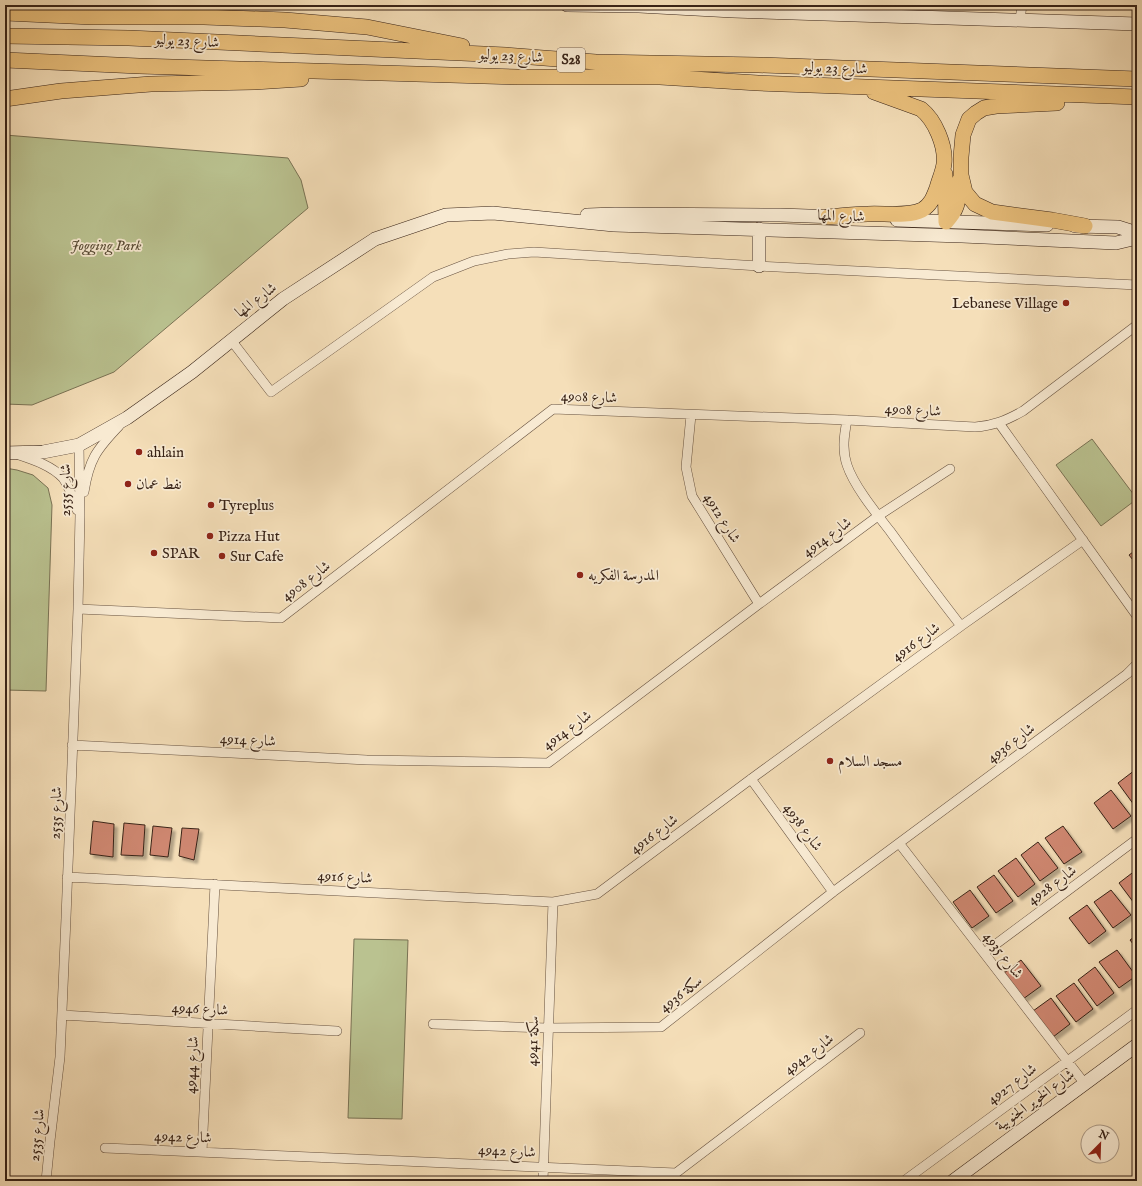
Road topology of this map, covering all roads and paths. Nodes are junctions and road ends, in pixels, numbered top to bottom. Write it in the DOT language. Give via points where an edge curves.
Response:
graph roads {
  1 [pos="567,5"];
  2 [pos="1022,5"];
  3 [pos="639,6"];
  4 [pos="733,8"];
  5 [pos="5,13"];
  6 [pos="1020,20"];
  7 [pos="1137,24"];
  8 [pos="5,36"];
  9 [pos="506,55"];
  10 [pos="5,60"];
  11 [pos="404,73"];
  12 [pos="1137,79"];
  13 [pos="860,87"];
  14 [pos="1137,98"];
  15 [pos="5,99"];
  16 [pos="944,163"];
  17 [pos="961,176"];
  18 [pos="828,217"];
  19 [pos="543,218"];
  20 [pos="946,222"];
  21 [pos="1085,226"];
  22 [pos="759,229"];
  23 [pos="1137,233"];
  24 [pos="884,234"];
  25 [pos="962,236"];
  26 [pos="1137,238"];
  27 [pos="759,266"];
  28 [pos="1137,284"];
  29 [pos="1137,325"];
  30 [pos="231,340"];
  31 [pos="691,414"];
  32 [pos="127,418"];
  33 [pos="847,420"];
  34 [pos="999,423"];
  35 [pos="79,445"];
  36 [pos="9,453"];
  37 [pos="950,469"];
  38 [pos="80,516"];
  39 [pos="878,516"];
  40 [pos="1083,540"];
  41 [pos="759,604"];
  42 [pos="78,609"];
  43 [pos="1137,616"];
  44 [pos="961,626"];
  45 [pos="1137,664"];
  46 [pos="72,745"];
  47 [pos="750,779"];
  48 [pos="1137,839"];
  49 [pos="899,843"];
  50 [pos="67,877"];
  51 [pos="214,884"];
  52 [pos="833,892"];
  53 [pos="553,902"];
  54 [pos="984,953"];
  55 [pos="1137,1010"];
  56 [pos="62,1015"];
  57 [pos="208,1023"];
  58 [pos="433,1024"];
  59 [pos="547,1028"];
  60 [pos="337,1031"];
  61 [pos="860,1033"];
  62 [pos="1137,1045"];
  63 [pos="1067,1061"];
  64 [pos="1085,1084"];
  65 [pos="105,1148"];
  66 [pos="202,1152"];
  67 [pos="543,1167"];
  68 [pos="46,1181"];
  69 [pos="542,1181"];
  70 [pos="904,1181"];
  71 [pos="953,1181"];
  1 -- 3 [label="street"];
  2 -- 6 [label="street"];
  3 -- 4 [label="street"];
  4 -- 6 [label="street"];
  5 -- 9 [label="main road" via="92,17 204,17 322,23 367,27"];
  6 -- 7 [label="street"];
  8 -- 9 [label="main road, شارع 23 يوليو / S28" via="137,39"];
  9 -- 12 [label="main road, شارع 23 يوليو / S28" via="596,62 759,65"];
  10 -- 11 [label="main road, شارع 23 يوليو / S28"];
  11 -- 13 [label="main road, شارع 23 يوليو / S28" via="518,77 660,77"];
  11 -- 15 [label="main road" via="254,82 151,84 61,91"];
  13 -- 14 [label="main road, شارع 23 يوليو / S28"];
  13 -- 16 [label="main road" via="912,105 927,114 940,137"];
  14 -- 17 [label="main road" via="984,108 969,120 963,135"];
  16 -- 18 [label="main road" via="930,205 922,210 907,214"];
  16 -- 20 [label="main road"];
  17 -- 20 [label="main road" via="958,202 954,213"];
  17 -- 21 [label="main road" via="966,192 975,204 992,212"];
  18 -- 19 [label="street, شارع المها" via="615,214"];
  18 -- 20 [label="street, شارع المها"];
  19 -- 22 [label="street, شارع المها" via="614,225"];
  19 -- 30 [label="street, شارع المها" via="493,214 446,215 375,239 283,299"];
  20 -- 21 [label="street, شارع المها"];
  20 -- 24 [label="street" via="931,228 898,230"];
  20 -- 25 [label="street" via="955,233"];
  21 -- 23 [label="street, شارع المها" via="1118,228"];
  22 -- 24 [label="street, شارع المها"];
  22 -- 27 [label="street"];
  24 -- 25 [label="street, شارع المها"];
  25 -- 26 [label="street, شارع المها" via="1116,243"];
  27 -- 28 [label="street"];
  27 -- 30 [label="street" via="534,252 474,261 433,277 271,392"];
  29 -- 34 [label="street, 4908 شارع" via="1023,411"];
  30 -- 32 [label="street, شارع المها" via="192,372"];
  31 -- 33 [label="street, 4908 شارع"];
  31 -- 41 [label="street, 4912 شارع" via="686,467 692,496"];
  31 -- 42 [label="street, 4908 شارع" via="553,410 281,618"];
  32 -- 35 [label="street, شارع المها"];
  32 -- 38 [label="street" via="106,440 91,462"];
  33 -- 34 [label="street, 4908 شارع" via="975,427"];
  33 -- 39 [label="street, 4916 شارع" via="843,445 846,464 854,481"];
  34 -- 40 [label="street"];
  35 -- 36 [label="street, شارع المها" via="43,452"];
  35 -- 38 [label="street, 2535 شارع"];
  36 -- 38 [label="street" via="54,470 70,491"];
  37 -- 39 [label="street, 4914 شارع"];
  38 -- 42 [label="street, 2535 شارع"];
  39 -- 41 [label="street, 4914 شارع"];
  39 -- 44 [label="street, 4916 شارع"];
  40 -- 43 [label="street"];
  40 -- 44 [label="street"];
  41 -- 46 [label="street, 4914 شارع" via="548,762 368,760"];
  42 -- 46 [label="street, 2535 شارع"];
  44 -- 47 [label="street, 4916 شارع"];
  45 -- 49 [label="street, 4936 شارع"];
  46 -- 50 [label="street, 2535 شارع"];
  47 -- 52 [label="street, شارع 4938"];
  47 -- 53 [label="street, 4916 شارع" via="597,894"];
  48 -- 54 [label="street, 4928 شارع"];
  49 -- 52 [label="street, سكة 4936"];
  49 -- 54 [label="street, 4935 شارع"];
  50 -- 51 [label="street, 4916 شارع"];
  50 -- 56 [label="street, 2535 شارع"];
  51 -- 53 [label="street, 4916 شارع"];
  51 -- 57 [label="street, 4944 شارع"];
  52 -- 59 [label="street, سكة 4936" via="661,1027"];
  53 -- 59 [label="street, سكة 4941"];
  54 -- 63 [label="street, 4935 شارع"];
  55 -- 63 [label="street, شارع 4927"];
  56 -- 57 [label="street, 4946 شارع"];
  56 -- 68 [label="street, 2535 شارع" via="60,1057"];
  57 -- 60 [label="street, 4946 شارع"];
  57 -- 66 [label="street, 4944 شارع"];
  58 -- 59 [label="street, سكة 4936"];
  59 -- 67 [label="street, سكة 4941"];
  61 -- 67 [label="street, 4942 شارع" via="676,1173"];
  62 -- 64 [label="street, شارع الخوير الجنوبية"];
  63 -- 64 [label="street, 4935 شارع"];
  63 -- 70 [label="street, شارع 4927"];
  64 -- 71 [label="street, شارع الخوير الجنوبية"];
  65 -- 66 [label="street, 4942 شارع"];
  66 -- 67 [label="street, 4942 شارع"];
  67 -- 69 [label="street, سكة 4941"];
}
